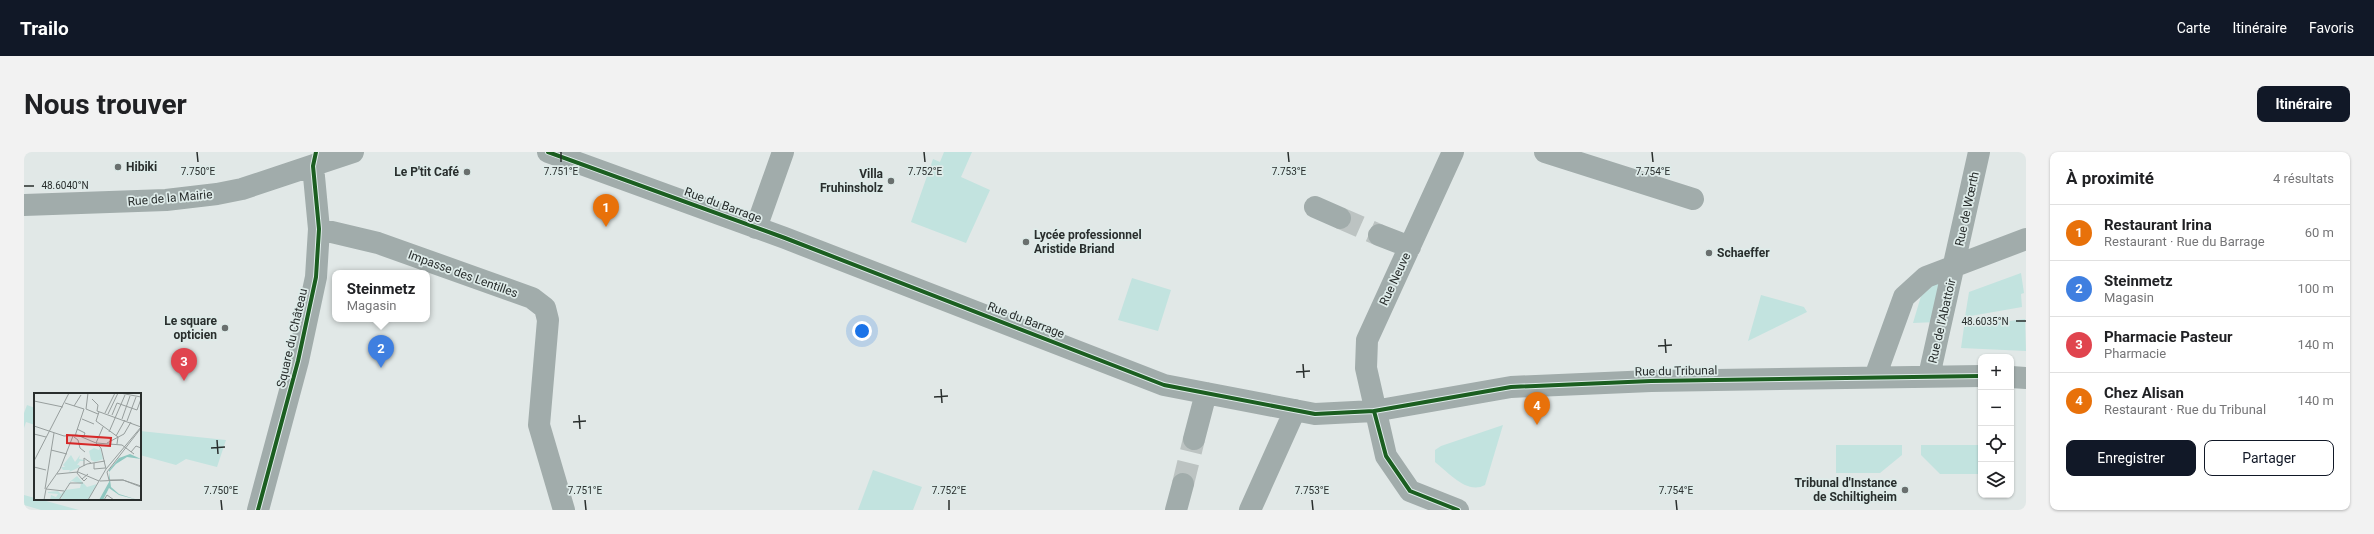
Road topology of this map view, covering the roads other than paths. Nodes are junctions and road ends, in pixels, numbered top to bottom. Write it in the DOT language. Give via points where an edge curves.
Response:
graph roads {
  1 [pos="353,152"];
  2 [pos="548,152"];
  3 [pos="783,152"];
  4 [pos="1453,152"];
  5 [pos="1545,152"];
  6 [pos="1979,152"];
  7 [pos="313,166"];
  8 [pos="1693,199"];
  9 [pos="24,205"];
  10 [pos="1314,208"];
  11 [pos="1340,218"];
  12 [pos="756,228"];
  13 [pos="319,229"];
  14 [pos="1379,235"];
  15 [pos="2026,239"];
  16 [pos="1410,248"];
  17 [pos="1955,266"];
  18 [pos="1929,376"];
  19 [pos="1978,376"];
  20 [pos="1875,377"];
  21 [pos="2014,377"];
  22 [pos="2026,378"];
  23 [pos="1206,393"];
  24 [pos="1294,410"];
  25 [pos="1374,411"];
  26 [pos="1194,439"];
  27 [pos="1183,484"];
  28 [pos="258,510"];
  29 [pos="564,510"];
  30 [pos="1176,510"];
  31 [pos="1250,510"];
  32 [pos="1458,510"];
  1 -- 7 [label="street"];
  2 -- 12 [label="street, Rue du Barrage"];
  3 -- 12 [label="street"];
  4 -- 16 [label="street, Rue Neuve"];
  5 -- 8 [label="street"];
  6 -- 17 [label="street, Rue de Wœrth"];
  7 -- 9 [label="street, Rue de la Mairie" via="242,189 217,194 166,200"];
  7 -- 13 [label="street, Square du Château"];
  10 -- 11 [label="street"];
  12 -- 23 [label="street, Rue du Barrage" via="1164,385"];
  13 -- 28 [label="street, Square du Château" via="316,277 298,361"];
  13 -- 29 [label="street, Impasse des Lentilles" via="378,243 532,298 545,308 548,320 539,425"];
  14 -- 16 [label="street"];
  15 -- 17 [label="street, Rue de l'Abattoir"];
  16 -- 25 [label="street, Rue Neuve" via="1367,340 1366,368"];
  17 -- 18 [label="street, Rue de l'Abattoir"];
  17 -- 20 [label="street, Rue de l'Abattoir" via="1926,277 1904,297"];
  18 -- 19 [label="street, Rue du Tribunal"];
  18 -- 20 [label="street, Rue du Tribunal"];
  20 -- 25 [label="street, Rue du Tribunal" via="1651,381 1511,387"];
  21 -- 22 [label="street"];
  23 -- 24 [label="street, Rue du Barrage"];
  23 -- 26 [label="street"];
  24 -- 25 [label="street, Rue du Barrage" via="1315,414"];
  24 -- 31 [label="street"];
  25 -- 32 [label="street" via="1386,456 1410,491"];
  27 -- 30 [label="street"];
}
